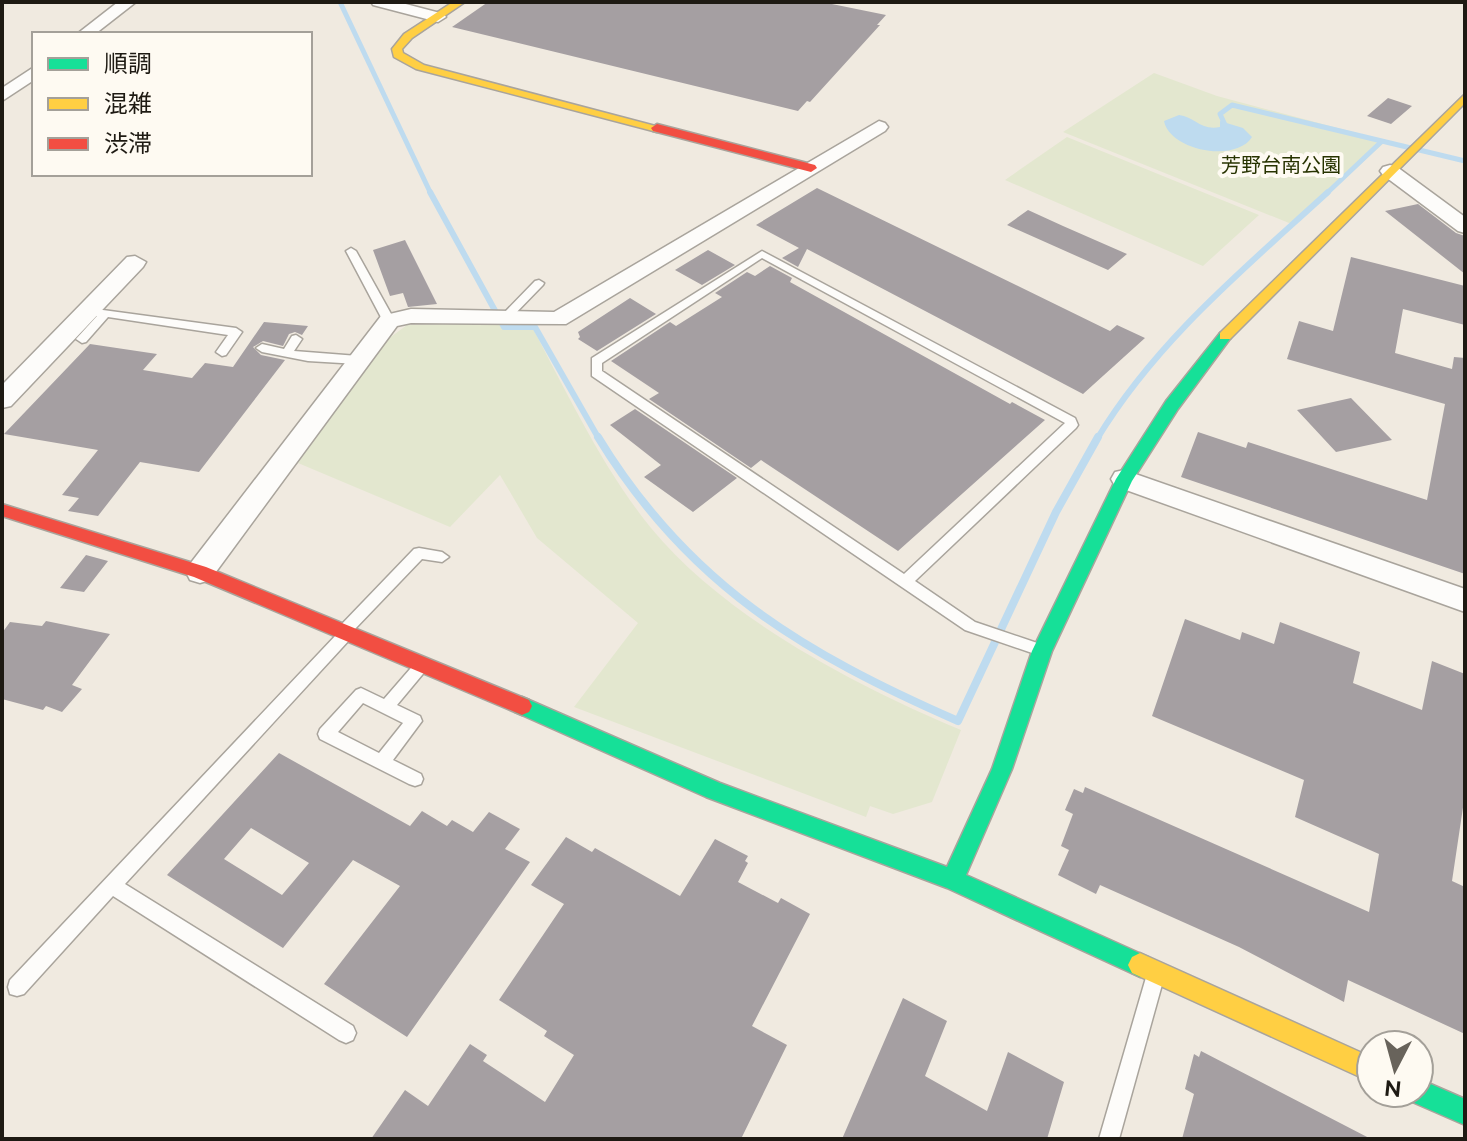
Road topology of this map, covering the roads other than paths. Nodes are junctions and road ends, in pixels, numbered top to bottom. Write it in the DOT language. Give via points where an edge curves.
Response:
graph roads {
  1 [pos="128,2"];
  2 [pos="379,2"];
  3 [pos="460,2"];
  4 [pos="438,17"];
  5 [pos="88,32"];
  6 [pos="32,74"];
  7 [pos="2,96"];
  8 [pos="1465,97"];
  9 [pos="879,127"];
  10 [pos="811,168"];
  11 [pos="1390,171"];
  12 [pos="1465,227"];
  13 [pos="351,251"];
  14 [pos="135,262"];
  15 [pos="539,283"];
  16 [pos="97,312"];
  17 [pos="506,317"];
  18 [pos="389,321"];
  19 [pos="82,339"];
  20 [pos="296,339"];
  21 [pos="262,348"];
  22 [pos="222,352"];
  23 [pos="287,353"];
  24 [pos="358,360"];
  25 [pos="2,400"];
  26 [pos="1124,479"];
  27 [pos="2,510"];
  28 [pos="442,557"];
  29 [pos="200,572"];
  30 [pos="905,582"];
  31 [pos="1465,601"];
  32 [pos="346,632"];
  33 [pos="1042,651"];
  34 [pos="423,664"];
  35 [pos="386,707"];
  36 [pos="381,762"];
  37 [pos="415,779"];
  38 [pos="953,880"];
  39 [pos="111,885"];
  40 [pos="1157,972"];
  41 [pos="17,987"];
  42 [pos="346,1033"];
  43 [pos="1355,1063"];
  44 [pos="1435,1099"];
  45 [pos="1465,1112"];
  46 [pos="1109,1139"];
  1 -- 5 [label="street"];
  2 -- 4 [label="street"];
  3 -- 4 [label="street"];
  4 -- 10 [label="street" via="408,36 398,55 420,67"];
  6 -- 7 [label="street"];
  8 -- 11 [label="street"];
  9 -- 10 [label="street"];
  10 -- 17 [label="street" via="558,319"];
  11 -- 12 [label="street"];
  11 -- 26 [label="street" via="1225,336"];
  13 -- 18 [label="lane"];
  14 -- 16 [label="street"];
  15 -- 17 [label="lane"];
  16 -- 19 [label="lane"];
  16 -- 22 [label="lane" via="236,332"];
  16 -- 25 [label="street"];
  17 -- 18 [label="street" via="411,316"];
  18 -- 24 [label="street"];
  20 -- 23 [label="lane"];
  21 -- 23 [label="lane"];
  23 -- 24 [label="lane"];
  24 -- 29 [label="street"];
  26 -- 31 [label="street"];
  26 -- 33 [label="street"];
  27 -- 29 [label="street"];
  28 -- 32 [label="lane" via="419,553"];
  29 -- 32 [label="street"];
  30 -- 30 [label="lane" via="596,373 596,361 762,254 1071,421"];
  30 -- 33 [label="lane" via="970,626"];
  32 -- 34 [label="street"];
  32 -- 39 [label="lane"];
  33 -- 38 [label="street" via="1002,769"];
  34 -- 35 [label="lane"];
  34 -- 38 [label="street" via="713,790"];
  35 -- 36 [label="lane" via="414,721"];
  35 -- 36 [label="lane" via="361,695 326,734"];
  36 -- 37 [label="lane"];
  38 -- 40 [label="street"];
  39 -- 41 [label="lane"];
  39 -- 42 [label="lane"];
  40 -- 43 [label="street"];
  40 -- 46 [label="lane"];
  44 -- 45 [label="street"];
}
